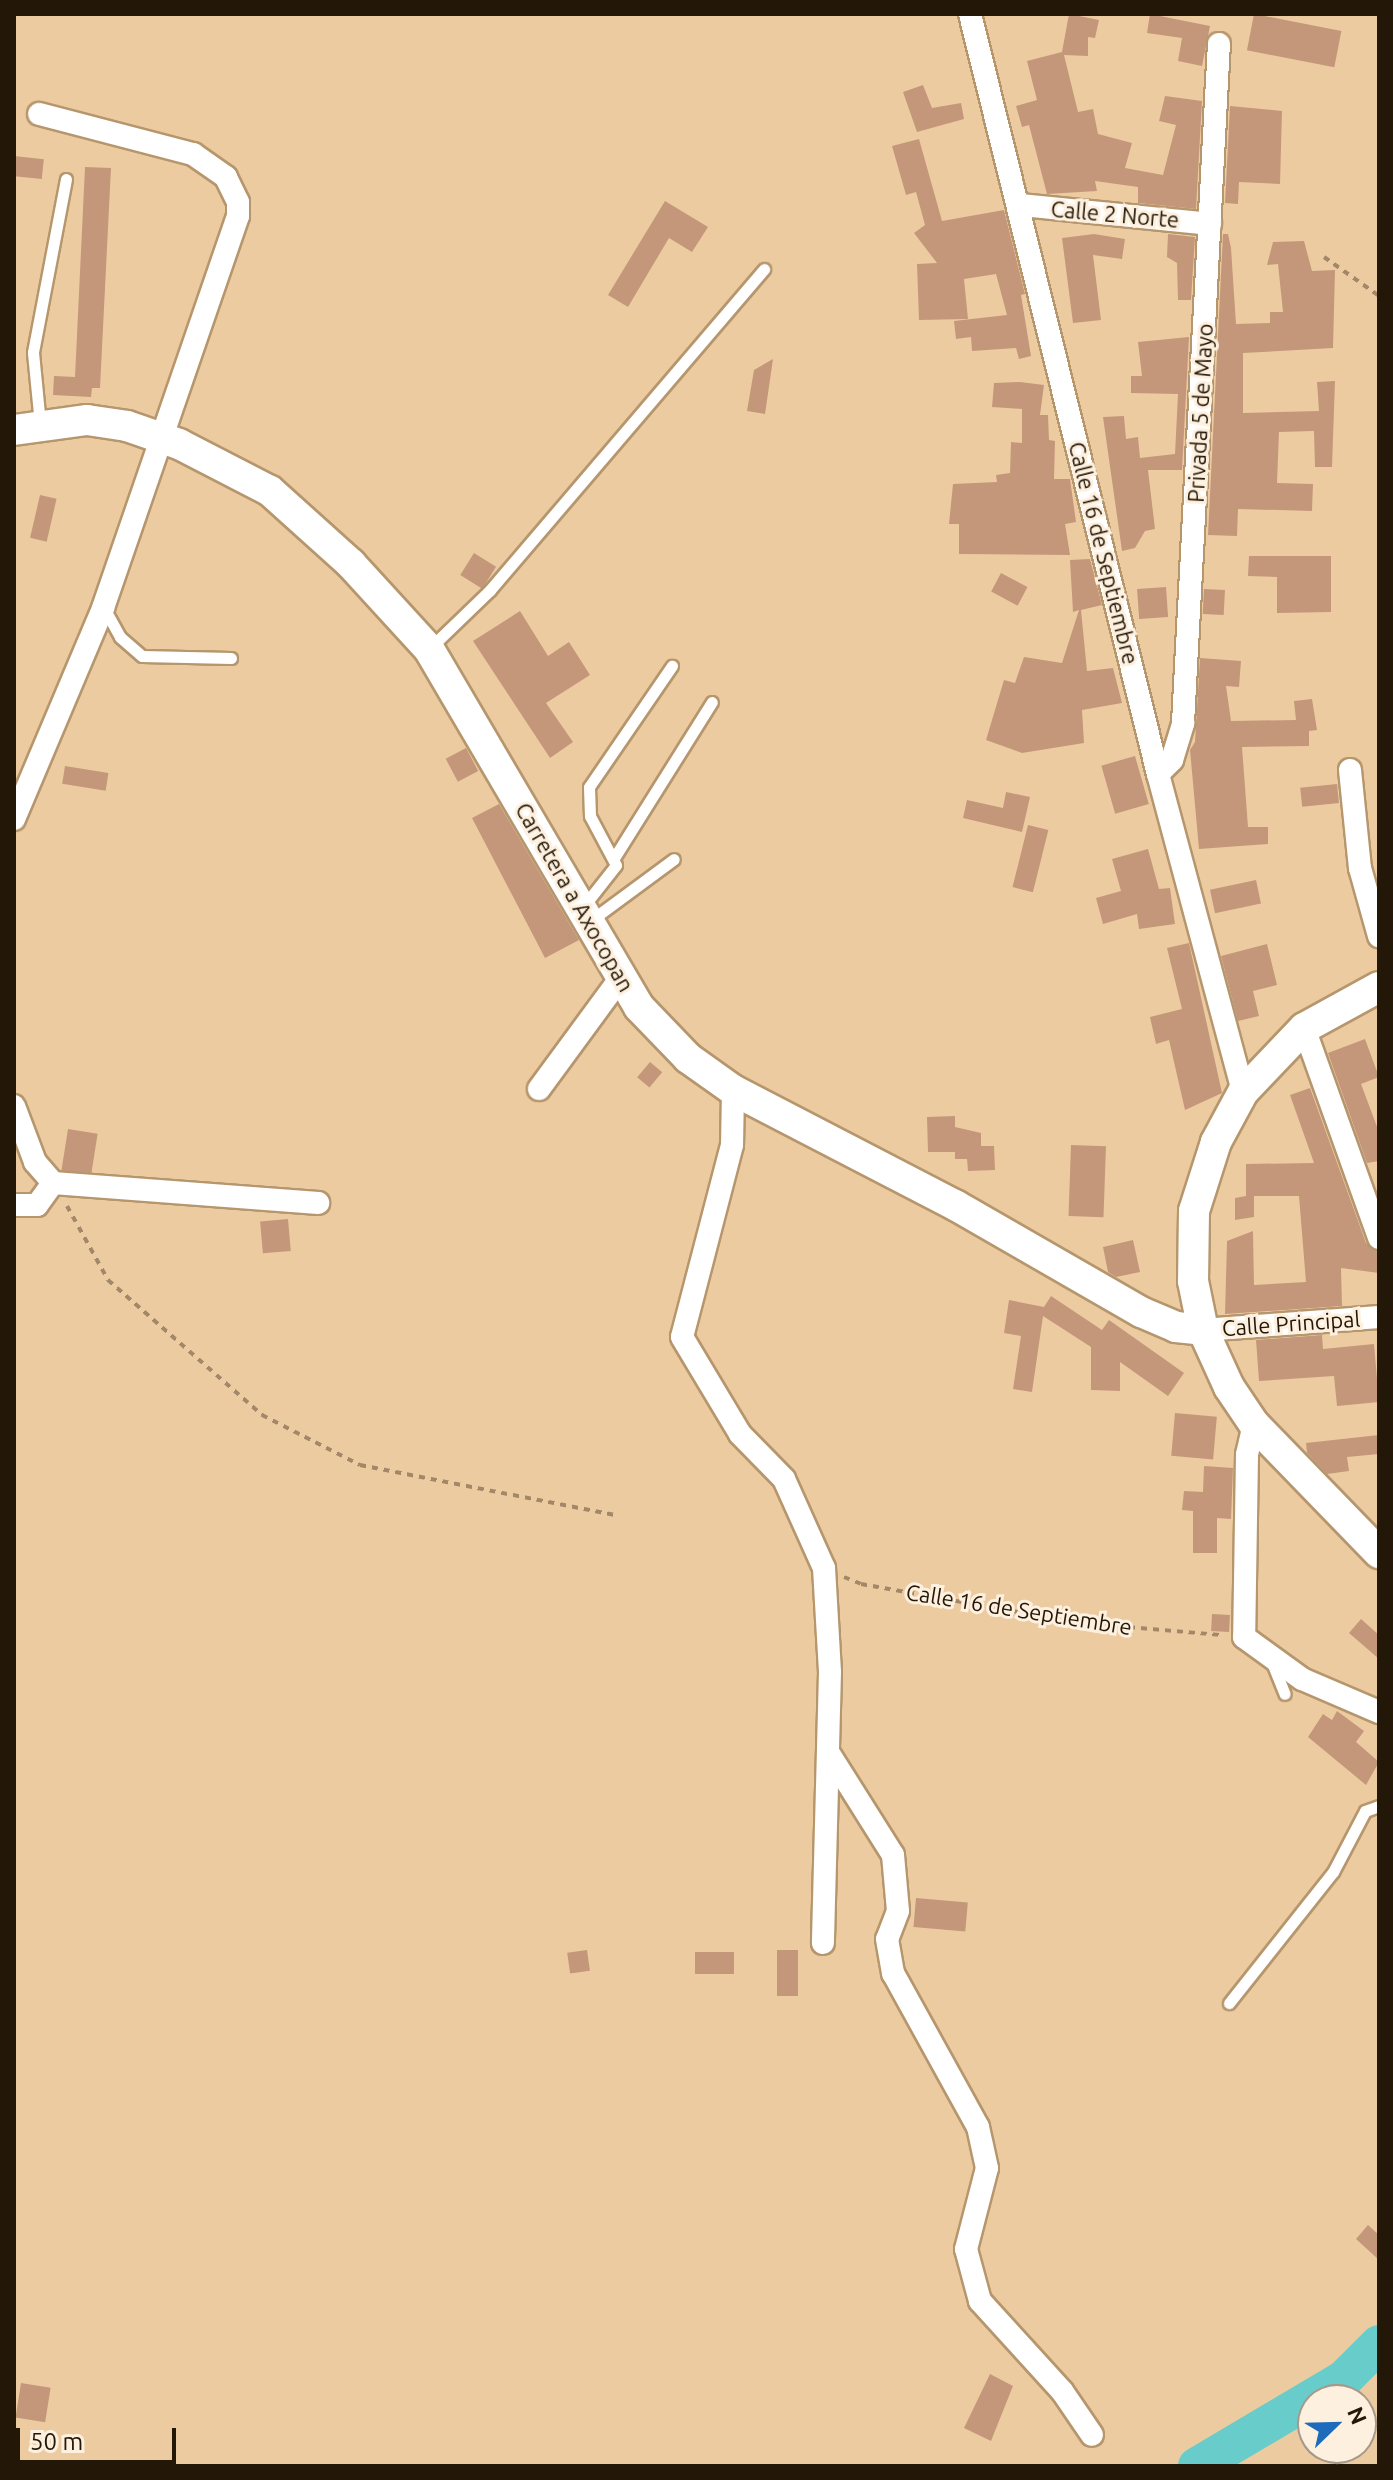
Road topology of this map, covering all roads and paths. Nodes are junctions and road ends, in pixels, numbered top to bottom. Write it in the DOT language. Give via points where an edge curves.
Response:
graph roads {
  1 [pos="970,14"];
  2 [pos="1219,44"];
  3 [pos="39,114"];
  4 [pos="66,179"];
  5 [pos="1021,205"];
  6 [pos="1210,224"];
  7 [pos="1324,257"];
  8 [pos="764,269"];
  9 [pos="1379,296"];
  10 [pos="27,427"];
  11 [pos="164,438"];
  12 [pos="103,608"];
  13 [pos="429,649"];
  14 [pos="231,658"];
  15 [pos="672,666"];
  16 [pos="712,702"];
  17 [pos="1350,770"];
  18 [pos="1158,774"];
  19 [pos="14,819"];
  20 [pos="614,858"];
  21 [pos="674,859"];
  22 [pos="586,914"];
  23 [pos="1379,936"];
  24 [pos="622,976"];
  25 [pos="1379,987"];
  26 [pos="1304,1028"];
  27 [pos="539,1089"];
  28 [pos="733,1090"];
  29 [pos="1243,1092"];
  30 [pos="14,1106"];
  31 [pos="53,1183"];
  32 [pos="318,1203"];
  33 [pos="14,1205"];
  34 [pos="1379,1238"];
  35 [pos="1379,1317"];
  36 [pos="1203,1330"];
  37 [pos="1254,1424"];
  38 [pos="616,1515"];
  39 [pos="1379,1553"];
  40 [pos="824,1568"];
  41 [pos="1251,1641"];
  42 [pos="1285,1694"];
  43 [pos="1379,1712"];
  44 [pos="830,1754"];
  45 [pos="1379,1806"];
  46 [pos="823,1943"];
  47 [pos="1229,2003"];
  48 [pos="1092,2435"];
  1 -- 5 [label="street, Calle 16 de Septiembre"];
  2 -- 6 [label="street, Privada 5 de Mayo"];
  3 -- 11 [label="street" via="193,154 213,165 233,189 238,216"];
  4 -- 10 [label="lane" via="33,352"];
  5 -- 6 [label="street, Calle 2 Norte"];
  5 -- 18 [label="street, Calle 16 de Septiembre"];
  6 -- 18 [label="street, Privada 5 de Mayo" via="1183,723 1172,760"];
  7 -- 9 [label="path"];
  8 -- 13 [label="lane" via="490,590"];
  10 -- 11 [label="main road, Carretera a Axocopan" via="87,420"];
  11 -- 12 [label="street"];
  11 -- 13 [label="main road, Carretera a Axocopan" via="270,491 351,564"];
  12 -- 14 [label="lane" via="120,637 142,656"];
  12 -- 19 [label="street"];
  13 -- 22 [label="main road, Carretera a Axocopan"];
  15 -- 20 [label="lane" via="589,787 590,816"];
  16 -- 20 [label="lane"];
  17 -- 23 [label="street" via="1360,868"];
  18 -- 29 [label="street, Calle 16 de Septiembre"];
  20 -- 22 [label="lane" via="613,871"];
  21 -- 22 [label="lane"];
  22 -- 24 [label="main road, Carretera a Axocopan"];
  24 -- 27 [label="street"];
  24 -- 28 [label="main road, Carretera a Axocopan" via="639,1007 688,1058"];
  25 -- 26 [label="main road"];
  26 -- 29 [label="main road"];
  26 -- 34 [label="street"];
  28 -- 36 [label="main road, Carretera a Axocopan" via="955,1205 1141,1312 1176,1327"];
  28 -- 40 [label="street" via="732,1145 682,1337 740,1434 784,1479"];
  29 -- 36 [label="main road" via="1216,1142 1194,1211 1193,1281"];
  30 -- 31 [label="street" via="35,1162"];
  31 -- 32 [label="street"];
  31 -- 33 [label="street" via="37,1205"];
  31 -- 38 [label="path" via="108,1280 262,1415 360,1465"];
  35 -- 36 [label="street, Calle Principal"];
  36 -- 37 [label="main road" via="1229,1387"];
  37 -- 39 [label="main road"];
  37 -- 41 [label="street" via="1247,1455"];
  40 -- 41 [label="path, Calle 16 de Septiembre" via="861,1584 1081,1623"];
  40 -- 44 [label="street"];
  41 -- 42 [label="lane" via="1276,1669"];
  41 -- 43 [label="street" via="1302,1679"];
  44 -- 46 [label="street"];
  44 -- 48 [label="street" via="893,1855 898,1911 887,1939 893,1973 978,2127 987,2168 966,2249 980,2301 1062,2391"];
  45 -- 47 [label="lane" via="1365,1811 1333,1872"];
}
